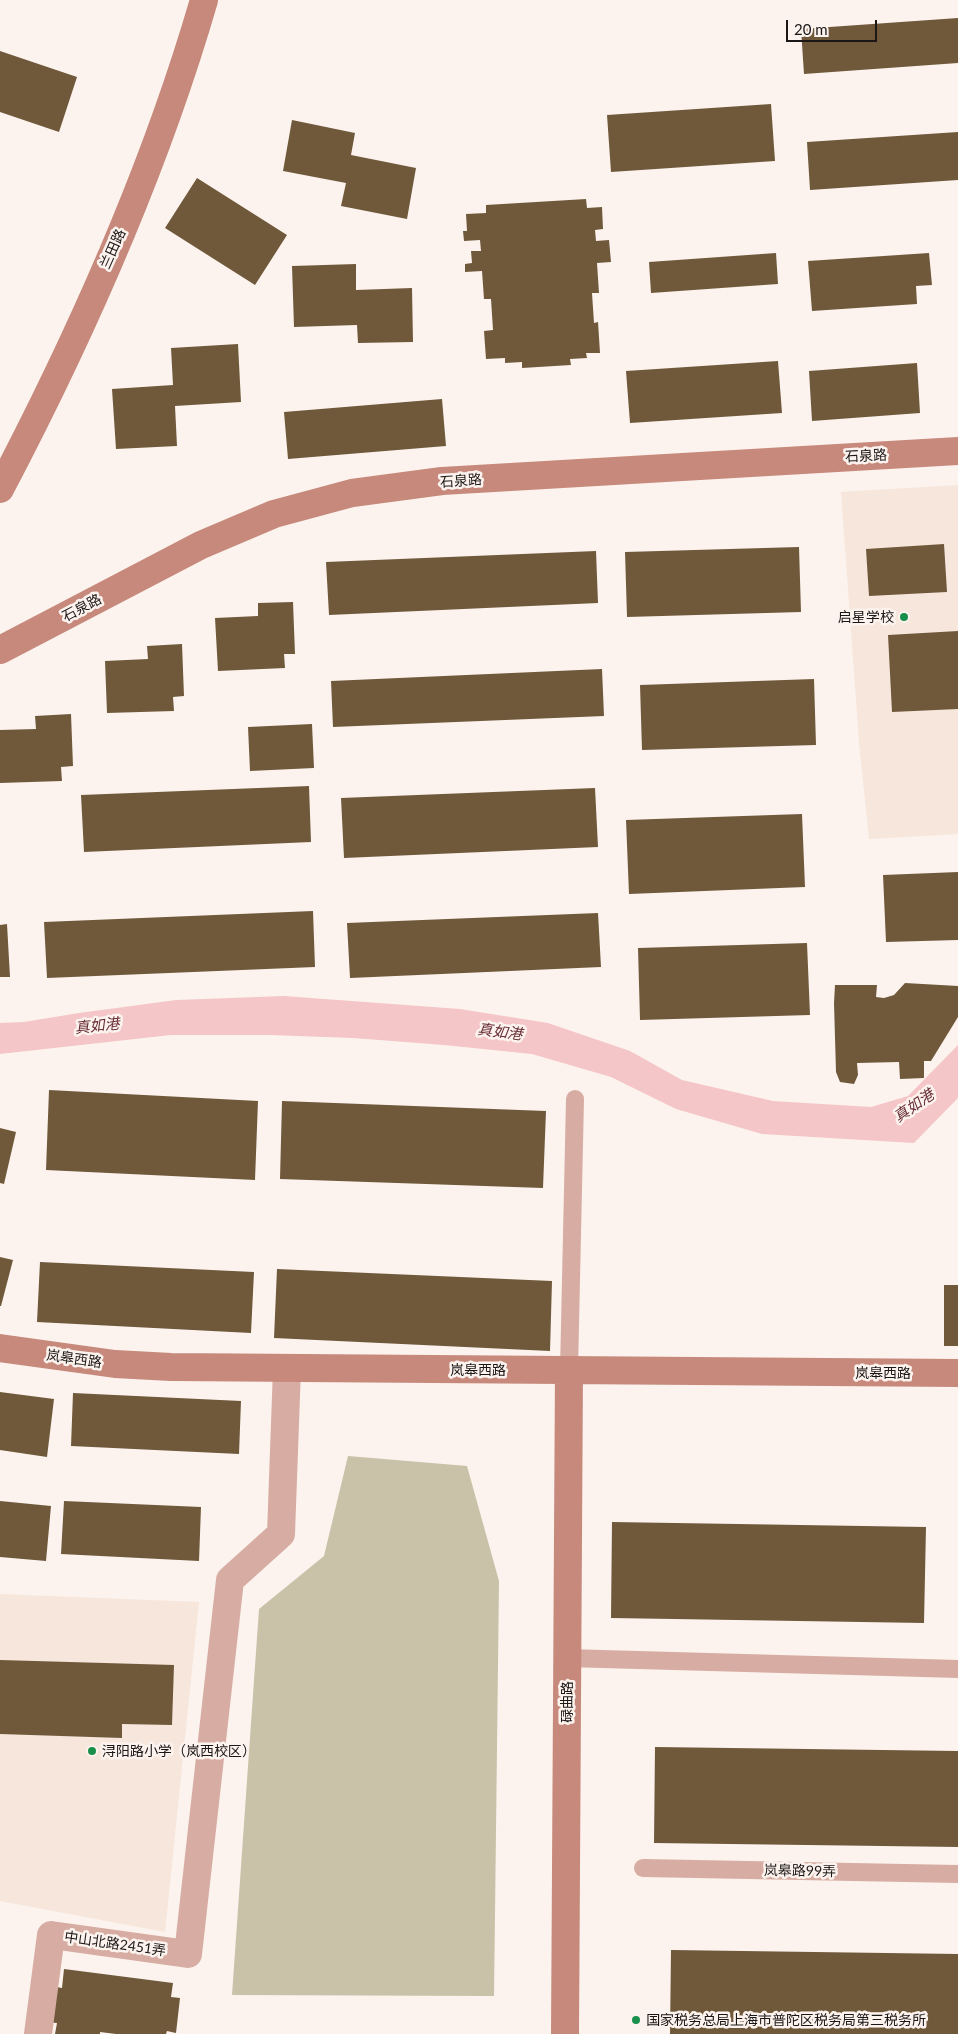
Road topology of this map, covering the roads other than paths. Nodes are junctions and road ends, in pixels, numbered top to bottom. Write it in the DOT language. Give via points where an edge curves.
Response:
graph roads {
  1 [pos="204,0"];
  2 [pos="958,450"];
  3 [pos="0,489"];
  4 [pos="0,650"];
  5 [pos="575,1099"];
  6 [pos="0,1348"];
  7 [pos="287,1368"];
  8 [pos="570,1370"];
  9 [pos="958,1374"];
  10 [pos="567,1658"];
  11 [pos="958,1669"];
  12 [pos="643,1868"];
  13 [pos="958,1874"];
  14 [pos="38,2034"];
  15 [pos="565,2034"];
  1 -- 3 [label="street, 兰田路" via="188,54 137,194 68,351"];
  2 -- 4 [label="street, 石泉路" via="442,482 352,492 274,514 201,545"];
  5 -- 8 [label="lane"];
  6 -- 7 [label="street, 岚皋西路" via="115,1364 171,1368"];
  7 -- 8 [label="street, 岚皋西路"];
  7 -- 14 [label="street, 中山北路2451弄" via="281,1534 230,1580 188,1954 51,1935"];
  8 -- 9 [label="street, 岚皋西路"];
  8 -- 10 [label="street, 碌曲路"];
  10 -- 11 [label="lane"];
  10 -- 15 [label="street, 碌曲路"];
  12 -- 13 [label="lane, 岚皋路99弄"];
}
